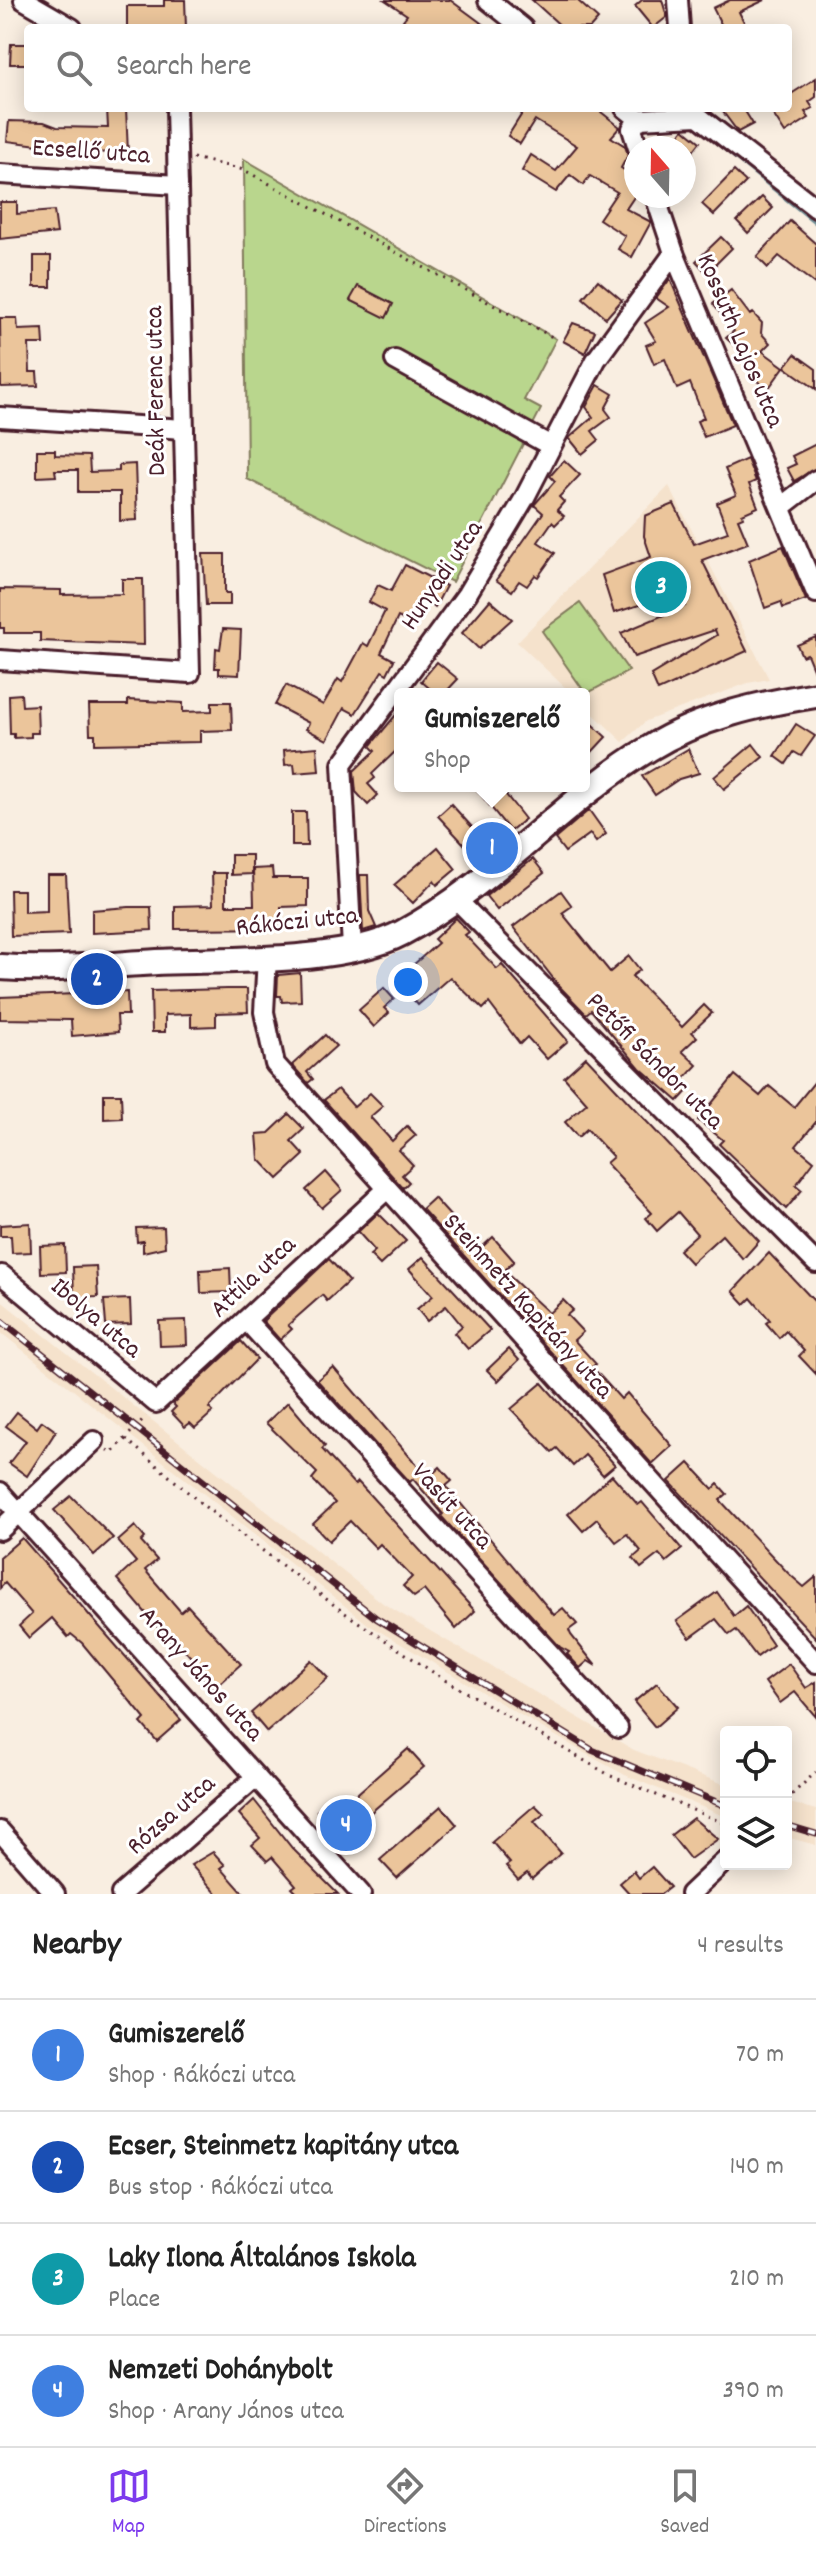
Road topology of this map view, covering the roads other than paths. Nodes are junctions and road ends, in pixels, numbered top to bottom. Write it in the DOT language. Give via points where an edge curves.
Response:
graph roads {
  1 [pos="24,0"];
  2 [pos="488,0"];
  3 [pos="678,0"];
  4 [pos="65,24"];
  5 [pos="518,24"];
  6 [pos="680,24"];
  7 [pos="176,112"];
  8 [pos="696,112"];
  9 [pos="632,114"];
  10 [pos="634,136"];
  11 [pos="0,174"];
  12 [pos="178,185"];
  13 [pos="659,208"];
  14 [pos="816,208"];
  15 [pos="674,253"];
  16 [pos="395,360"];
  17 [pos="0,417"];
  18 [pos="184,429"];
  19 [pos="551,446"];
  20 [pos="816,480"];
  21 [pos="781,507"];
  22 [pos="816,593"];
  23 [pos="0,660"];
  24 [pos="398,688"];
  25 [pos="394,693"];
  26 [pos="816,695"];
  27 [pos="456,899"];
  28 [pos="352,948"];
  29 [pos="267,957"];
  30 [pos="0,967"];
  31 [pos="386,1190"];
  32 [pos="816,1263"];
  33 [pos="2,1275"];
  34 [pos="246,1320"];
  35 [pos="156,1403"];
  36 [pos="94,1441"];
  37 [pos="0,1492"];
  38 [pos="20,1512"];
  39 [pos="0,1530"];
  40 [pos="816,1663"];
  41 [pos="618,1728"];
  42 [pos="256,1777"];
  43 [pos="0,1831"];
  44 [pos="720,1866"];
  45 [pos="55,1894"];
  46 [pos="121,1894"];
  47 [pos="361,1894"];
  48 [pos="690,1894"];
  1 -- 4 [label="street"];
  2 -- 5 [label="street"];
  3 -- 6 [label="street"];
  7 -- 12 [label="street, Deák Ferenc utca"];
  8 -- 9 [label="street"];
  8 -- 14 [label="street"];
  9 -- 10 [label="street"];
  11 -- 12 [label="street, Ecsellő utca"];
  12 -- 18 [label="street, Deák Ferenc utca"];
  13 -- 15 [label="street, Kossuth Lajos utca"];
  15 -- 19 [label="street, Hunyadi utca" via="596,360"];
  15 -- 21 [label="street, Kossuth Lajos utca"];
  16 -- 19 [label="street"];
  17 -- 18 [label="street"];
  18 -- 23 [label="street, Deák Ferenc utca" via="190,673"];
  19 -- 24 [label="street, Hunyadi utca" via="467,594"];
  20 -- 21 [label="street"];
  21 -- 22 [label="street, Kossuth Lajos utca"];
  25 -- 28 [label="street, Hunyadi utca" via="342,764"];
  26 -- 27 [label="main road, Rákóczi utca" via="707,720 651,747"];
  27 -- 28 [label="main road, Rákóczi utca" via="400,934"];
  27 -- 32 [label="street, Petőfi Sándor utca"];
  28 -- 29 [label="main road, Rákóczi utca"];
  29 -- 30 [label="main road, Rákóczi utca"];
  29 -- 31 [label="street, Steinmetz Kapitány utca" via="264,1012 275,1064"];
  31 -- 34 [label="street, Attila utca"];
  31 -- 40 [label="street, Steinmetz Kapitány utca"];
  33 -- 35 [label="street, Ibolya utca"];
  34 -- 35 [label="street, Attila utca"];
  34 -- 41 [label="street, Vasút utca"];
  36 -- 38 [label="street"];
  37 -- 38 [label="street, Arany János utca"];
  38 -- 39 [label="street"];
  38 -- 42 [label="street, Arany János utca"];
  42 -- 46 [label="street, Rózsa utca"];
  42 -- 47 [label="street, Arany János utca"];
  43 -- 45 [label="street"];
  44 -- 48 [label="street"];
}
